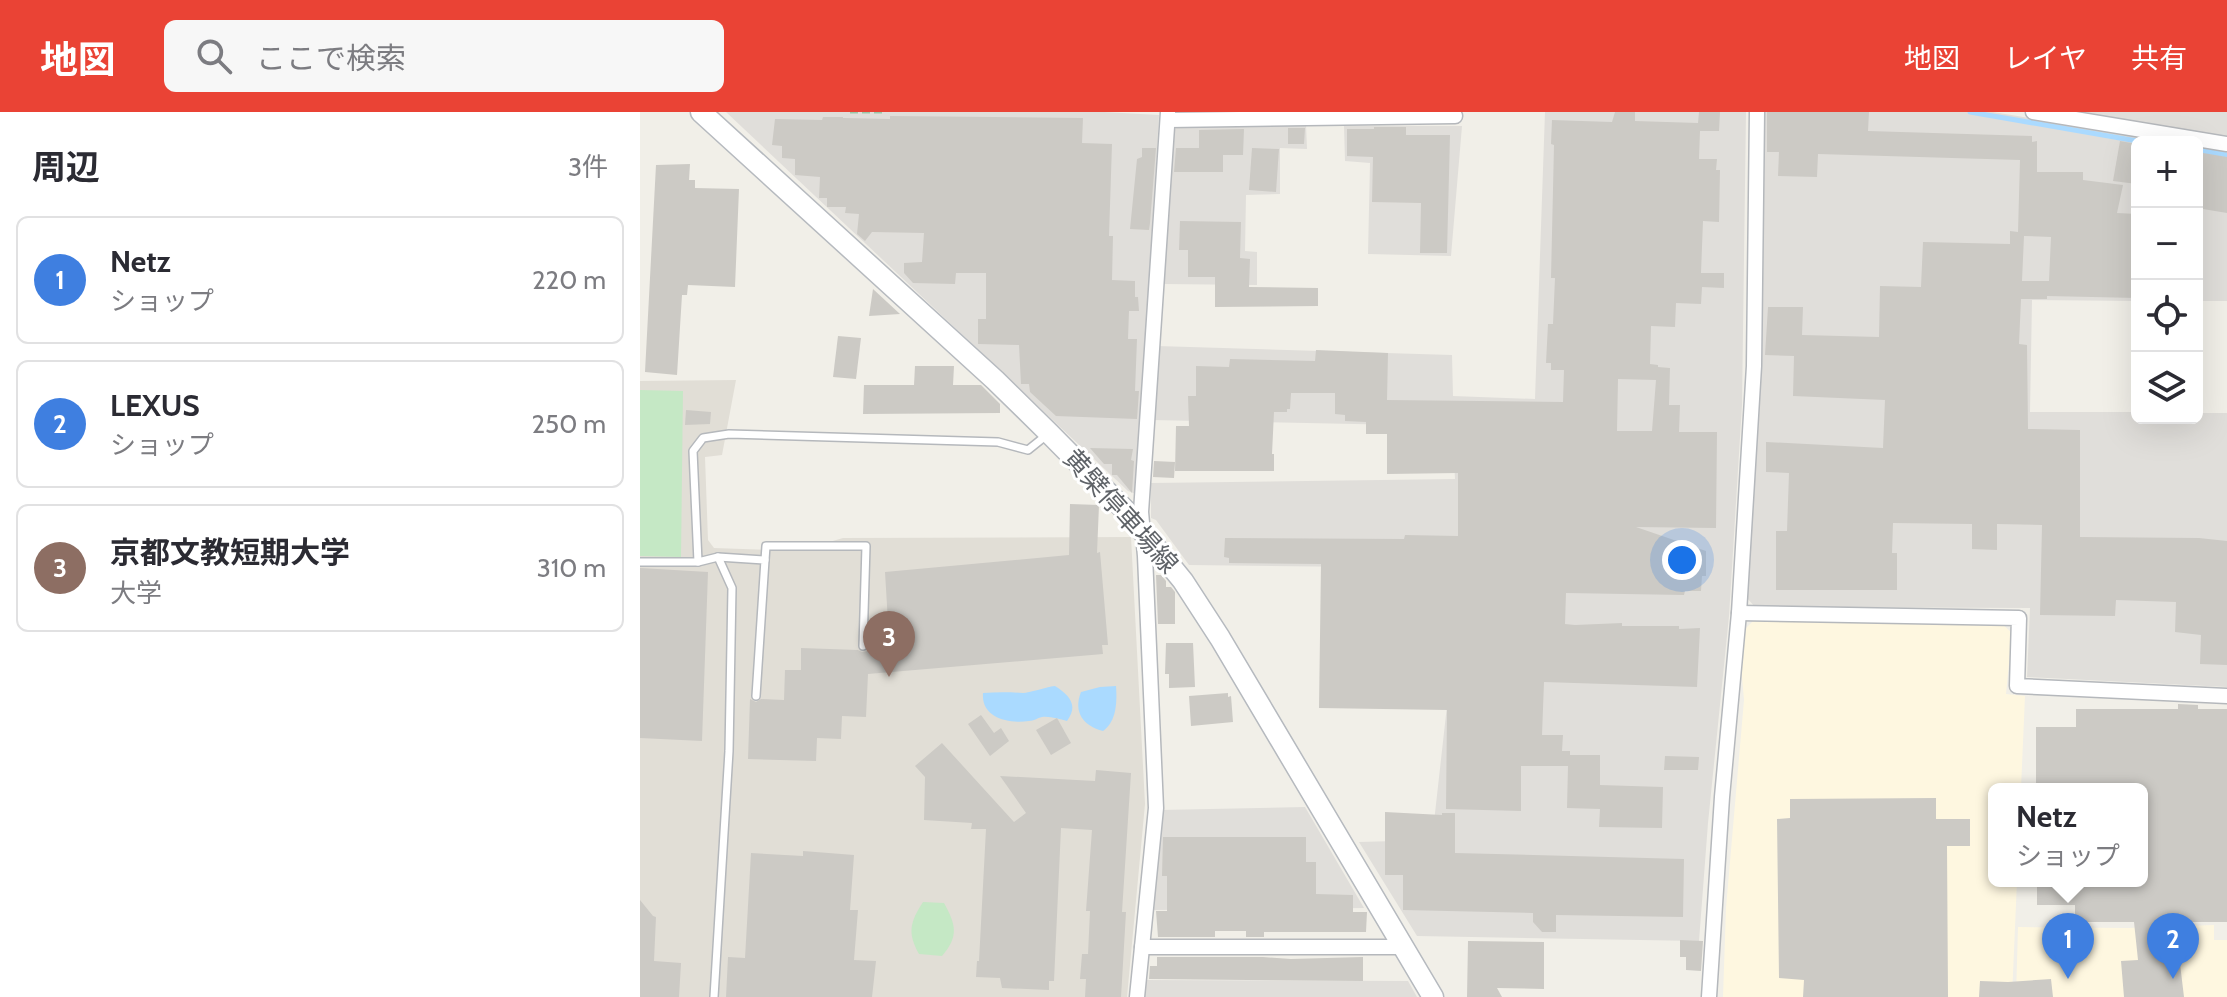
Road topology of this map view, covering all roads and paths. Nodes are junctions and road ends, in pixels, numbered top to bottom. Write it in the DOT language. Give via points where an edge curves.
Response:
graph roads {
  1 [pos="701,112"];
  2 [pos="850,112"];
  3 [pos="883,112"];
  4 [pos="1757,112"];
  5 [pos="2033,112"];
  6 [pos="1168,116"];
  7 [pos="1455,116"];
  8 [pos="2227,144"];
  9 [pos="1049,433"];
  10 [pos="1143,532"];
  11 [pos="718,557"];
  12 [pos="765,560"];
  13 [pos="640,562"];
  14 [pos="698,562"];
  15 [pos="1739,613"];
  16 [pos="863,646"];
  17 [pos="756,696"];
  18 [pos="2227,696"];
  19 [pos="1142,947"];
  20 [pos="1404,947"];
  21 [pos="714,997"];
  22 [pos="1137,997"];
  23 [pos="1433,997"];
  24 [pos="1709,997"];
  1 -- 9 [label="main road, 黄檗停車場線"];
  2 -- 3 [label="path"];
  4 -- 15 [label="street" via="1754,366"];
  5 -- 8 [label="street"];
  6 -- 7 [label="street"];
  6 -- 10 [label="street"];
  9 -- 10 [label="main road, 黄檗停車場線"];
  9 -- 14 [label="lane" via="1028,450 982,441 729,434 703,438 693,451"];
  10 -- 19 [label="street" via="1156,808"];
  10 -- 20 [label="main road, 黄檗停車場線" via="1220,638"];
  11 -- 12 [label="lane"];
  11 -- 14 [label="lane"];
  11 -- 21 [label="lane" via="732,588 729,751"];
  12 -- 16 [label="lane" via="766,546 866,546"];
  12 -- 17 [label="lane"];
  13 -- 14 [label="lane"];
  15 -- 18 [label="street" via="2019,618 2017,686"];
  15 -- 24 [label="street"];
  19 -- 20 [label="street"];
  19 -- 22 [label="street"];
  20 -- 23 [label="main road, 黄檗停車場線"];
}
